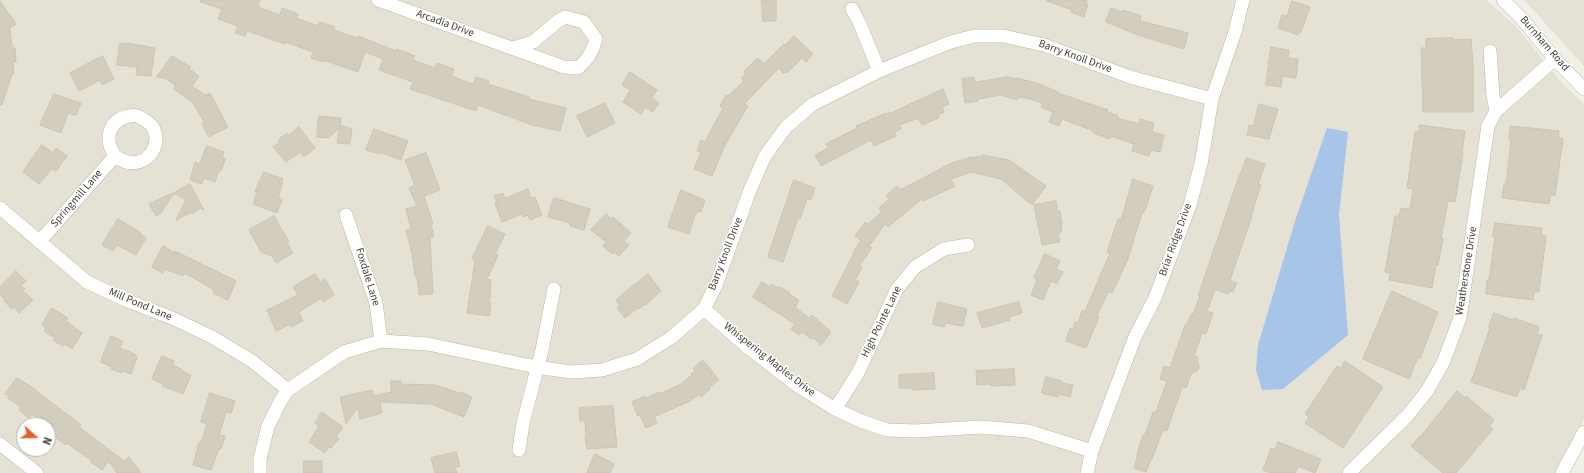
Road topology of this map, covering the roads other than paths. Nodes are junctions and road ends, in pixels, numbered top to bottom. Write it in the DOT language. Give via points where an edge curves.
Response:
graph roads {
  1 [pos="378,0"];
  2 [pos="1243,0"];
  3 [pos="1503,0"];
  4 [pos="852,9"];
  5 [pos="513,48"];
  6 [pos="1490,51"];
  7 [pos="1555,59"];
  8 [pos="879,71"];
  9 [pos="1584,89"];
  10 [pos="1212,99"];
  11 [pos="1496,110"];
  12 [pos="115,156"];
  13 [pos="0,208"];
  14 [pos="346,215"];
  15 [pos="39,242"];
  16 [pos="968,245"];
  17 [pos="554,289"];
  18 [pos="704,309"];
  19 [pos="381,341"];
  20 [pos="536,367"];
  21 [pos="288,390"];
  22 [pos="835,409"];
  23 [pos="1584,432"];
  24 [pos="0,444"];
  25 [pos="519,450"];
  26 [pos="1092,451"];
  27 [pos="37,473"];
  28 [pos="260,473"];
  29 [pos="1087,473"];
  30 [pos="1349,473"];
  31 [pos="1562,473"];
  1 -- 5 [label="street, Arcadia Drive"];
  2 -- 10 [label="street, Briar Ridge Drive"];
  3 -- 7 [label="street, Burnham Road"];
  4 -- 8 [label="street"];
  5 -- 5 [label="street, Arcadia Drive" via="564,67 578,68 586,61 596,39 584,22 566,17 533,42"];
  6 -- 11 [label="street"];
  7 -- 9 [label="street, Burnham Road"];
  7 -- 11 [label="street, Weatherstone Drive"];
  8 -- 10 [label="street, Barry Knoll Drive" via="951,42 974,36 1003,36 1044,45 1130,78"];
  8 -- 18 [label="street, Barry Knoll Drive" via="813,104 786,127 765,156 716,285"];
  10 -- 26 [label="street, Briar Ridge Drive" via="1201,164 1190,205 1155,298 1135,337"];
  11 -- 30 [label="street, Weatherstone Drive" via="1488,126 1460,318 1443,363 1427,391 1407,416"];
  12 -- 15 [label="street, Springmill Lane"];
  13 -- 15 [label="street, Mill Pond Lane"];
  14 -- 19 [label="street, Foxdale Lane" via="376,304"];
  15 -- 21 [label="street, Mill Pond Lane" via="87,282 212,337 252,361"];
  16 -- 22 [label="street, High Pointe Lane" via="944,249 920,263 897,289 858,373"];
  17 -- 20 [label="street" via="542,350"];
  18 -- 20 [label="street, Barry Knoll Drive" via="672,337 637,359 602,370 572,372"];
  18 -- 22 [label="street, Whispering Maples Drive" via="798,386"];
  19 -- 20 [label="street, Barry Knoll Drive" via="428,344"];
  19 -- 21 [label="street, Barry Knoll Drive" via="344,352"];
  20 -- 25 [label="street"];
  21 -- 28 [label="street, Barry Knoll Drive" via="268,426 260,459"];
  22 -- 26 [label="street, Whispering Maples Drive" via="887,430 980,427 1028,431"];
  23 -- 31 [label="street"];
  24 -- 27 [label="street"];
  26 -- 29 [label="street, Briar Ridge Drive"];
}
